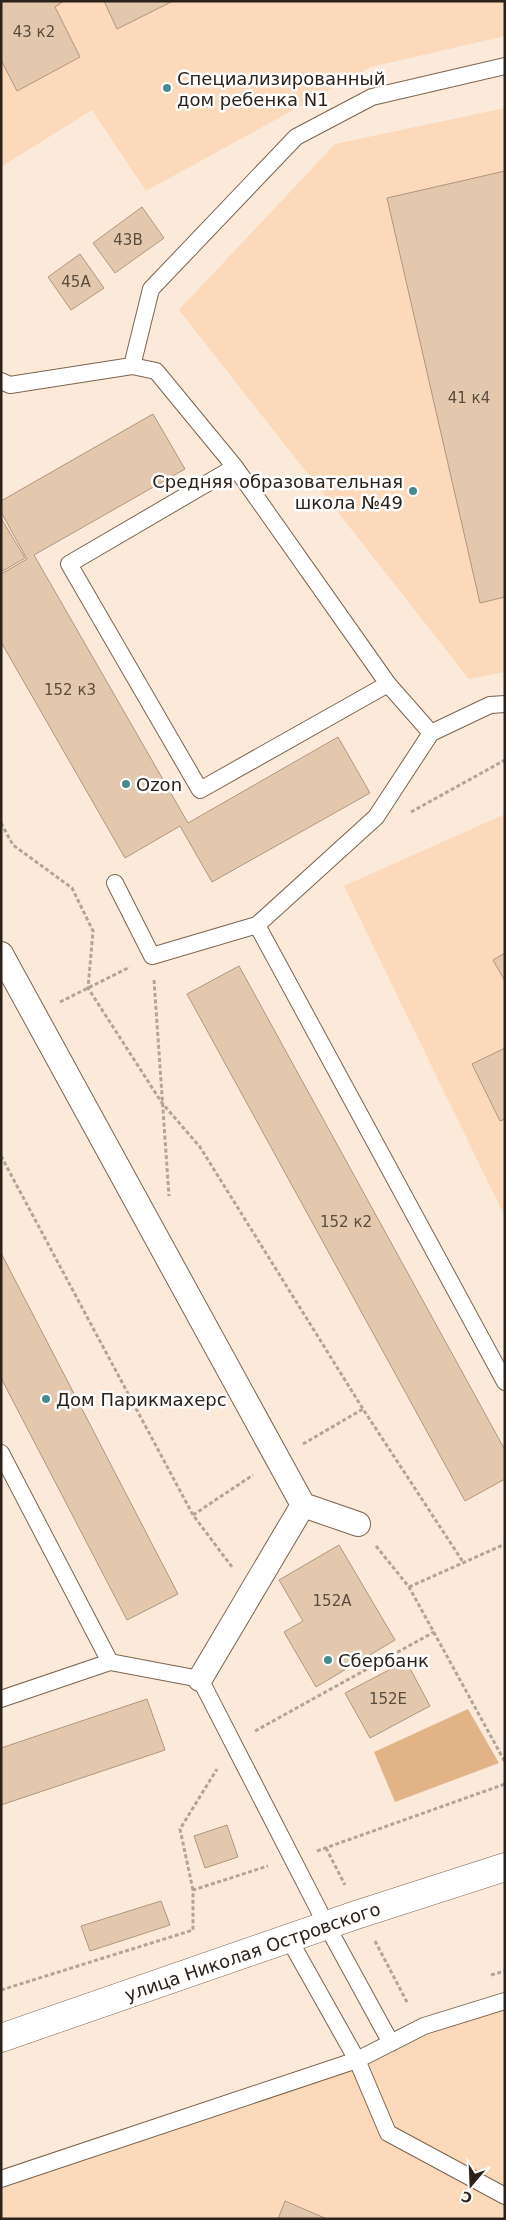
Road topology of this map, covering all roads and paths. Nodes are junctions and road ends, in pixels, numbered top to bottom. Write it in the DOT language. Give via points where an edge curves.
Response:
graph roads {
  1 [pos="505,66"];
  2 [pos="132,366"];
  3 [pos="1,381"];
  4 [pos="235,467"];
  5 [pos="388,684"];
  6 [pos="505,704"];
  7 [pos="431,733"];
  8 [pos="505,760"];
  9 [pos="410,813"];
  10 [pos="1,823"];
  11 [pos="115,883"];
  12 [pos="257,925"];
  13 [pos="1,954"];
  14 [pos="152,956"];
  15 [pos="88,988"];
  16 [pos="34,1015"];
  17 [pos="162,1103"];
  18 [pos="1,1156"];
  19 [pos="169,1201"];
  20 [pos="505,1382"];
  21 [pos="363,1409"];
  22 [pos="1,1453"];
  23 [pos="278,1458"];
  24 [pos="303,1505"];
  25 [pos="193,1515"];
  26 [pos="358,1524"];
  27 [pos="505,1544"];
  28 [pos="463,1562"];
  29 [pos="409,1587"];
  30 [pos="251,1593"];
  31 [pos="434,1632"];
  32 [pos="110,1662"];
  33 [pos="200,1680"];
  34 [pos="1,1699"];
  35 [pos="233,1743"];
  36 [pos="505,1762"];
  37 [pos="505,1784"];
  38 [pos="292,1858"];
  39 [pos="505,1867"];
  40 [pos="193,1890"];
  41 [pos="327,1926"];
  42 [pos="289,1939"];
  43 [pos="1,1990"];
  44 [pos="505,2001"];
  45 [pos="1,2038"];
  46 [pos="391,2043"];
  47 [pos="357,2060"];
  48 [pos="1,2179"];
  49 [pos="505,2196"];
  1 -- 2 [label="lane" via="372,97 296,137 151,289"];
  2 -- 3 [label="lane" via="10,384"];
  2 -- 4 [label="lane" via="156,372"];
  4 -- 5 [label="lane"];
  4 -- 5 [label="lane" via="69,564 200,790"];
  5 -- 7 [label="lane"];
  6 -- 7 [label="lane" via="490,705"];
  7 -- 12 [label="lane" via="376,817"];
  8 -- 9 [label="path"];
  10 -- 15 [label="path" via="13,845 72,888 93,931"];
  11 -- 14 [label="lane"];
  12 -- 14 [label="lane"];
  12 -- 20 [label="lane"];
  13 -- 16 [label="street"];
  14 -- 15 [label="path"];
  14 -- 17 [label="path"];
  15 -- 16 [label="path"];
  15 -- 17 [label="path"];
  16 -- 23 [label="street"];
  17 -- 19 [label="path"];
  17 -- 21 [label="path" via="200,1147"];
  18 -- 25 [label="path"];
  21 -- 23 [label="path"];
  21 -- 28 [label="path"];
  22 -- 32 [label="lane"];
  23 -- 24 [label="street"];
  23 -- 25 [label="path"];
  24 -- 26 [label="street"];
  24 -- 30 [label="street"];
  25 -- 30 [label="path"];
  26 -- 29 [label="path"];
  27 -- 28 [label="path"];
  28 -- 29 [label="path"];
  29 -- 31 [label="path"];
  30 -- 33 [label="street"];
  31 -- 35 [label="path"];
  31 -- 36 [label="path"];
  32 -- 33 [label="lane"];
  32 -- 34 [label="lane"];
  33 -- 35 [label="lane"];
  35 -- 38 [label="lane"];
  35 -- 40 [label="path" via="180,1829"];
  37 -- 38 [label="path"];
  38 -- 40 [label="path"];
  38 -- 41 [label="lane"];
  39 -- 41 [label="main road, улица Николая Островского"];
  40 -- 43 [label="path" via="193,1930"];
  41 -- 42 [label="main road, улица Николая Островского"];
  41 -- 46 [label="lane"];
  42 -- 45 [label="main road, улица Николая Островского"];
  42 -- 47 [label="lane"];
  44 -- 46 [label="lane" via="424,2026"];
  46 -- 47 [label="lane"];
  47 -- 48 [label="lane"];
  47 -- 49 [label="lane" via="388,2133"];
}
